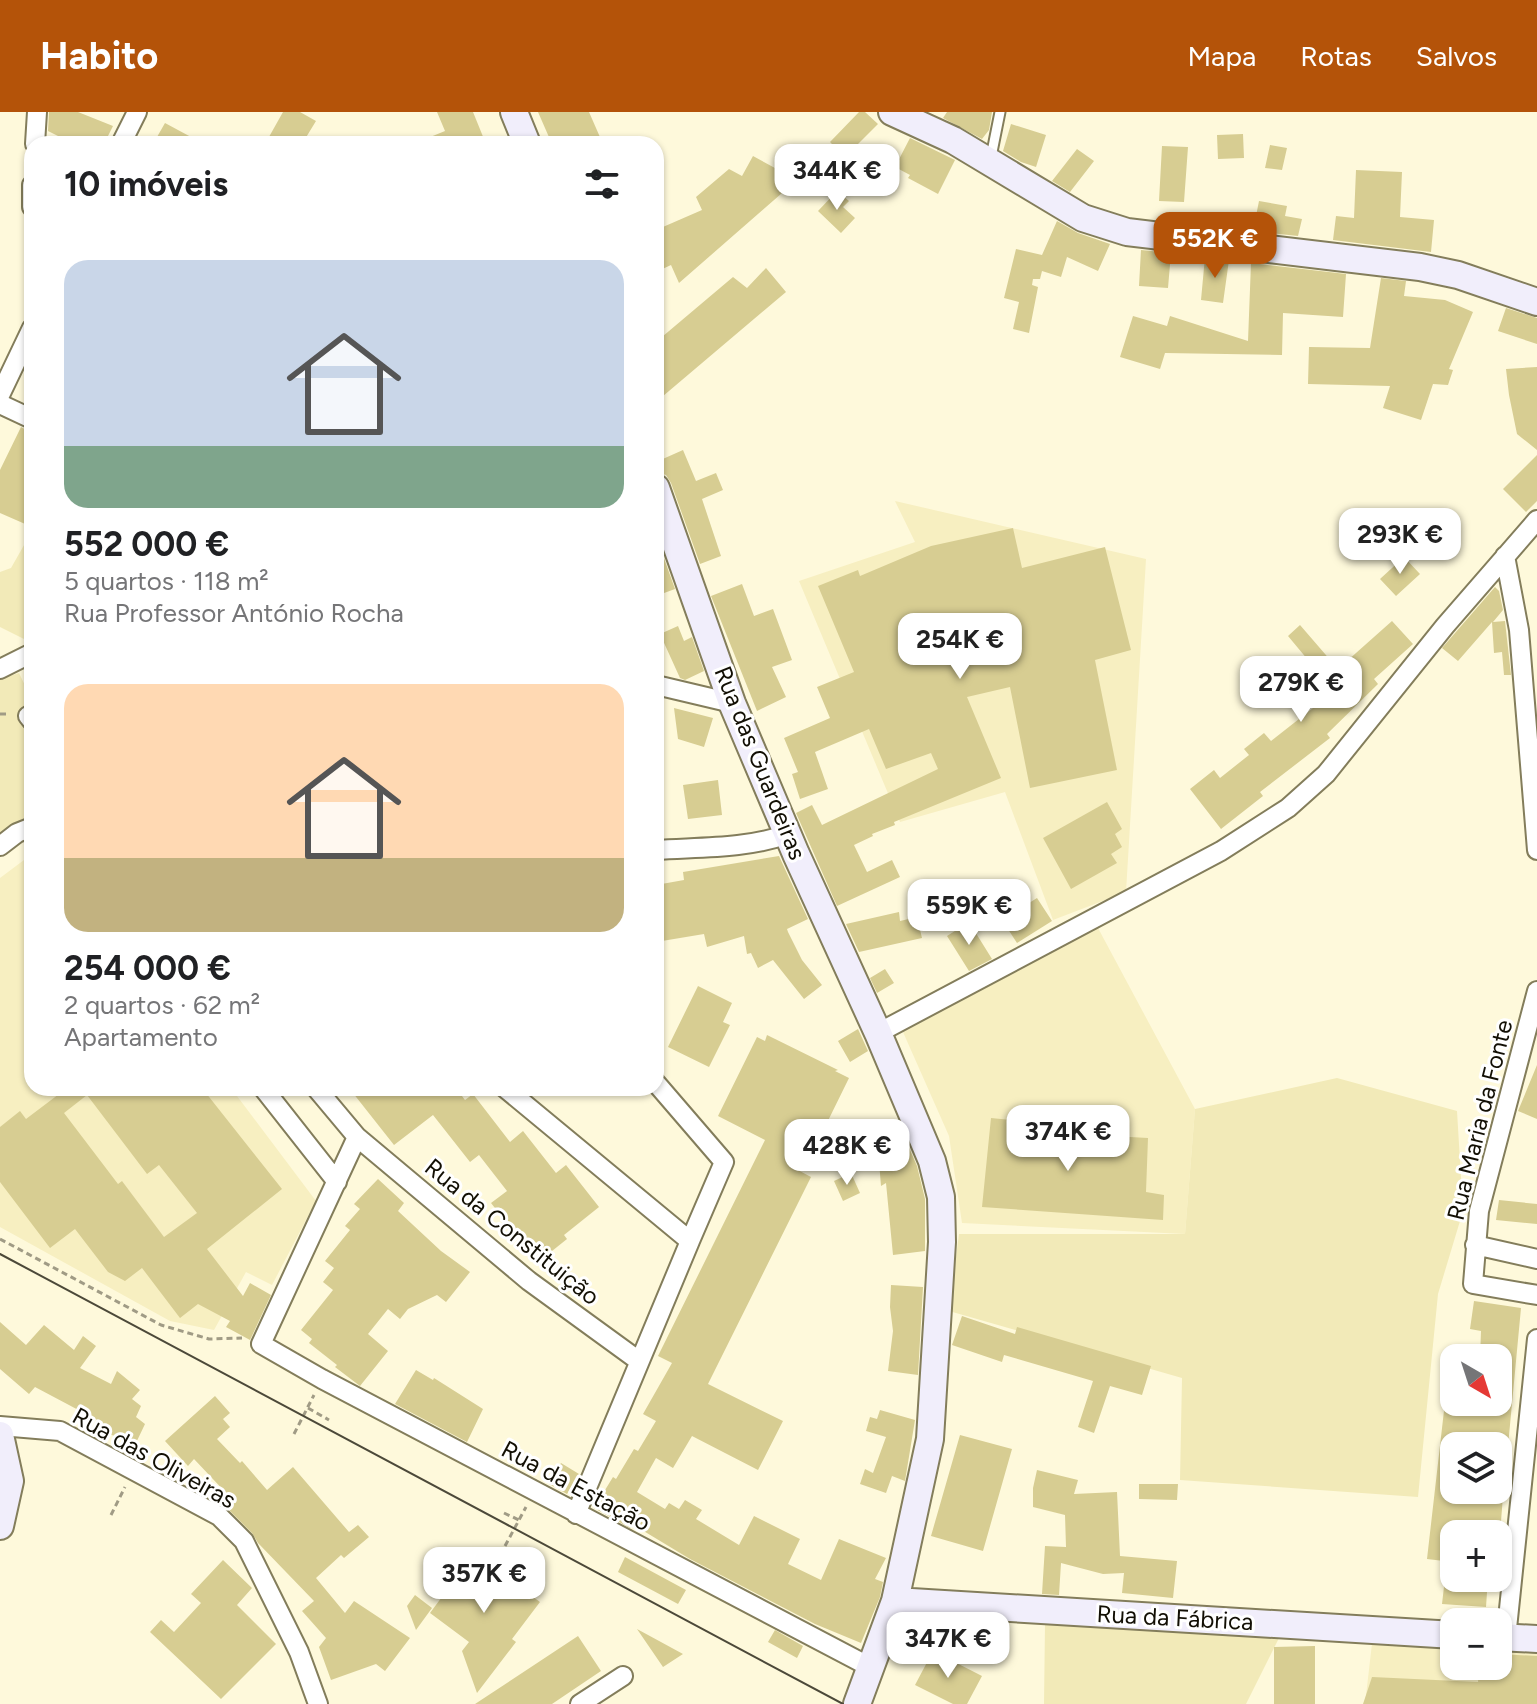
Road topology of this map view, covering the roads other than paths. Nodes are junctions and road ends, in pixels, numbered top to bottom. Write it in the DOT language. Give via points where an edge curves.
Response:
graph roads {
  1 [pos="37,112"];
  2 [pos="137,112"];
  3 [pos="514,112"];
  4 [pos="892,112"];
  5 [pos="1000,112"];
  6 [pos="36,136"];
  7 [pos="125,136"];
  8 [pos="524,136"];
  9 [pos="998,165"];
  10 [pos="1537,302"];
  11 [pos="24,345"];
  12 [pos="0,395"];
  13 [pos="0,404"];
  14 [pos="24,415"];
  15 [pos="664,511"];
  16 [pos="1537,520"];
  17 [pos="1505,556"];
  18 [pos="24,657"];
  19 [pos="0,669"];
  20 [pos="664,687"];
  21 [pos="732,703"];
  22 [pos="24,830"];
  23 [pos="788,834"];
  24 [pos="0,846"];
  25 [pos="664,850"];
  26 [pos="1537,850"];
  27 [pos="1537,991"];
  28 [pos="878,1033"];
  29 [pos="664,1092"];
  30 [pos="269,1096"];
  31 [pos="323,1096"];
  32 [pos="515,1096"];
  33 [pos="357,1137"];
  34 [pos="337,1182"];
  35 [pos="690,1241"];
  36 [pos="1475,1245"];
  37 [pos="1537,1259"];
  38 [pos="1537,1295"];
  39 [pos="1537,1339"];
  40 [pos="639,1361"];
  41 [pos="0,1426"];
  42 [pos="0,1435"];
  43 [pos="576,1514"];
  44 [pos="0,1526"];
  45 [pos="895,1601"];
  46 [pos="1505,1608"];
  47 [pos="1440,1634"];
  48 [pos="1512,1638"];
  49 [pos="1537,1639"];
  50 [pos="870,1667"];
  51 [pos="623,1676"];
  52 [pos="318,1704"];
  53 [pos="580,1704"];
  54 [pos="857,1704"];
  1 -- 6 [label="street"];
  2 -- 7 [label="street"];
  3 -- 8 [label="main road"];
  4 -- 9 [label="main road"];
  5 -- 9 [label="lane" via="992,152"];
  9 -- 10 [label="main road" via="1083,218 1127,232 1420,267"];
  11 -- 12 [label="street"];
  13 -- 14 [label="street"];
  15 -- 21 [label="main road, Rua das Guardeiras"];
  16 -- 17 [label="street"];
  17 -- 26 [label="street" via="1519,630"];
  17 -- 28 [label="street" via="1326,774 1288,808 1221,851"];
  18 -- 19 [label="street"];
  20 -- 21 [label="street"];
  21 -- 23 [label="main road, Rua das Guardeiras"];
  22 -- 24 [label="street"];
  23 -- 25 [label="street" via="741,845"];
  23 -- 28 [label="main road, Rua das Guardeiras"];
  27 -- 36 [label="street, Rua Maria da Fonte" via="1479,1211"];
  28 -- 45 [label="main road, Rua das Guardeiras" via="932,1161 941,1197 930,1439"];
  29 -- 35 [label="street" via="724,1162"];
  30 -- 34 [label="street"];
  31 -- 33 [label="street, Rua da Constituição"];
  32 -- 35 [label="street"];
  33 -- 34 [label="street"];
  33 -- 40 [label="street, Rua da Constituição" via="529,1281"];
  34 -- 43 [label="street, Rua da Estação" via="261,1344"];
  35 -- 40 [label="street"];
  36 -- 37 [label="street, Rua Maria da Fonte"];
  36 -- 38 [label="street" via="1473,1284"];
  39 -- 46 [label="street"];
  40 -- 43 [label="street"];
  41 -- 52 [label="street, Rua das Oliveiras" via="60,1431 219,1516 244,1541 299,1652"];
  42 -- 44 [label="main road" via="10,1481"];
  43 -- 50 [label="street, Rua da Estação"];
  45 -- 47 [label="main road, Rua da Fábrica"];
  45 -- 50 [label="main road, Rua das Guardeiras"];
  48 -- 49 [label="main road"];
  50 -- 54 [label="main road, Rua das Guardeiras"];
  51 -- 53 [label="street"];
}
